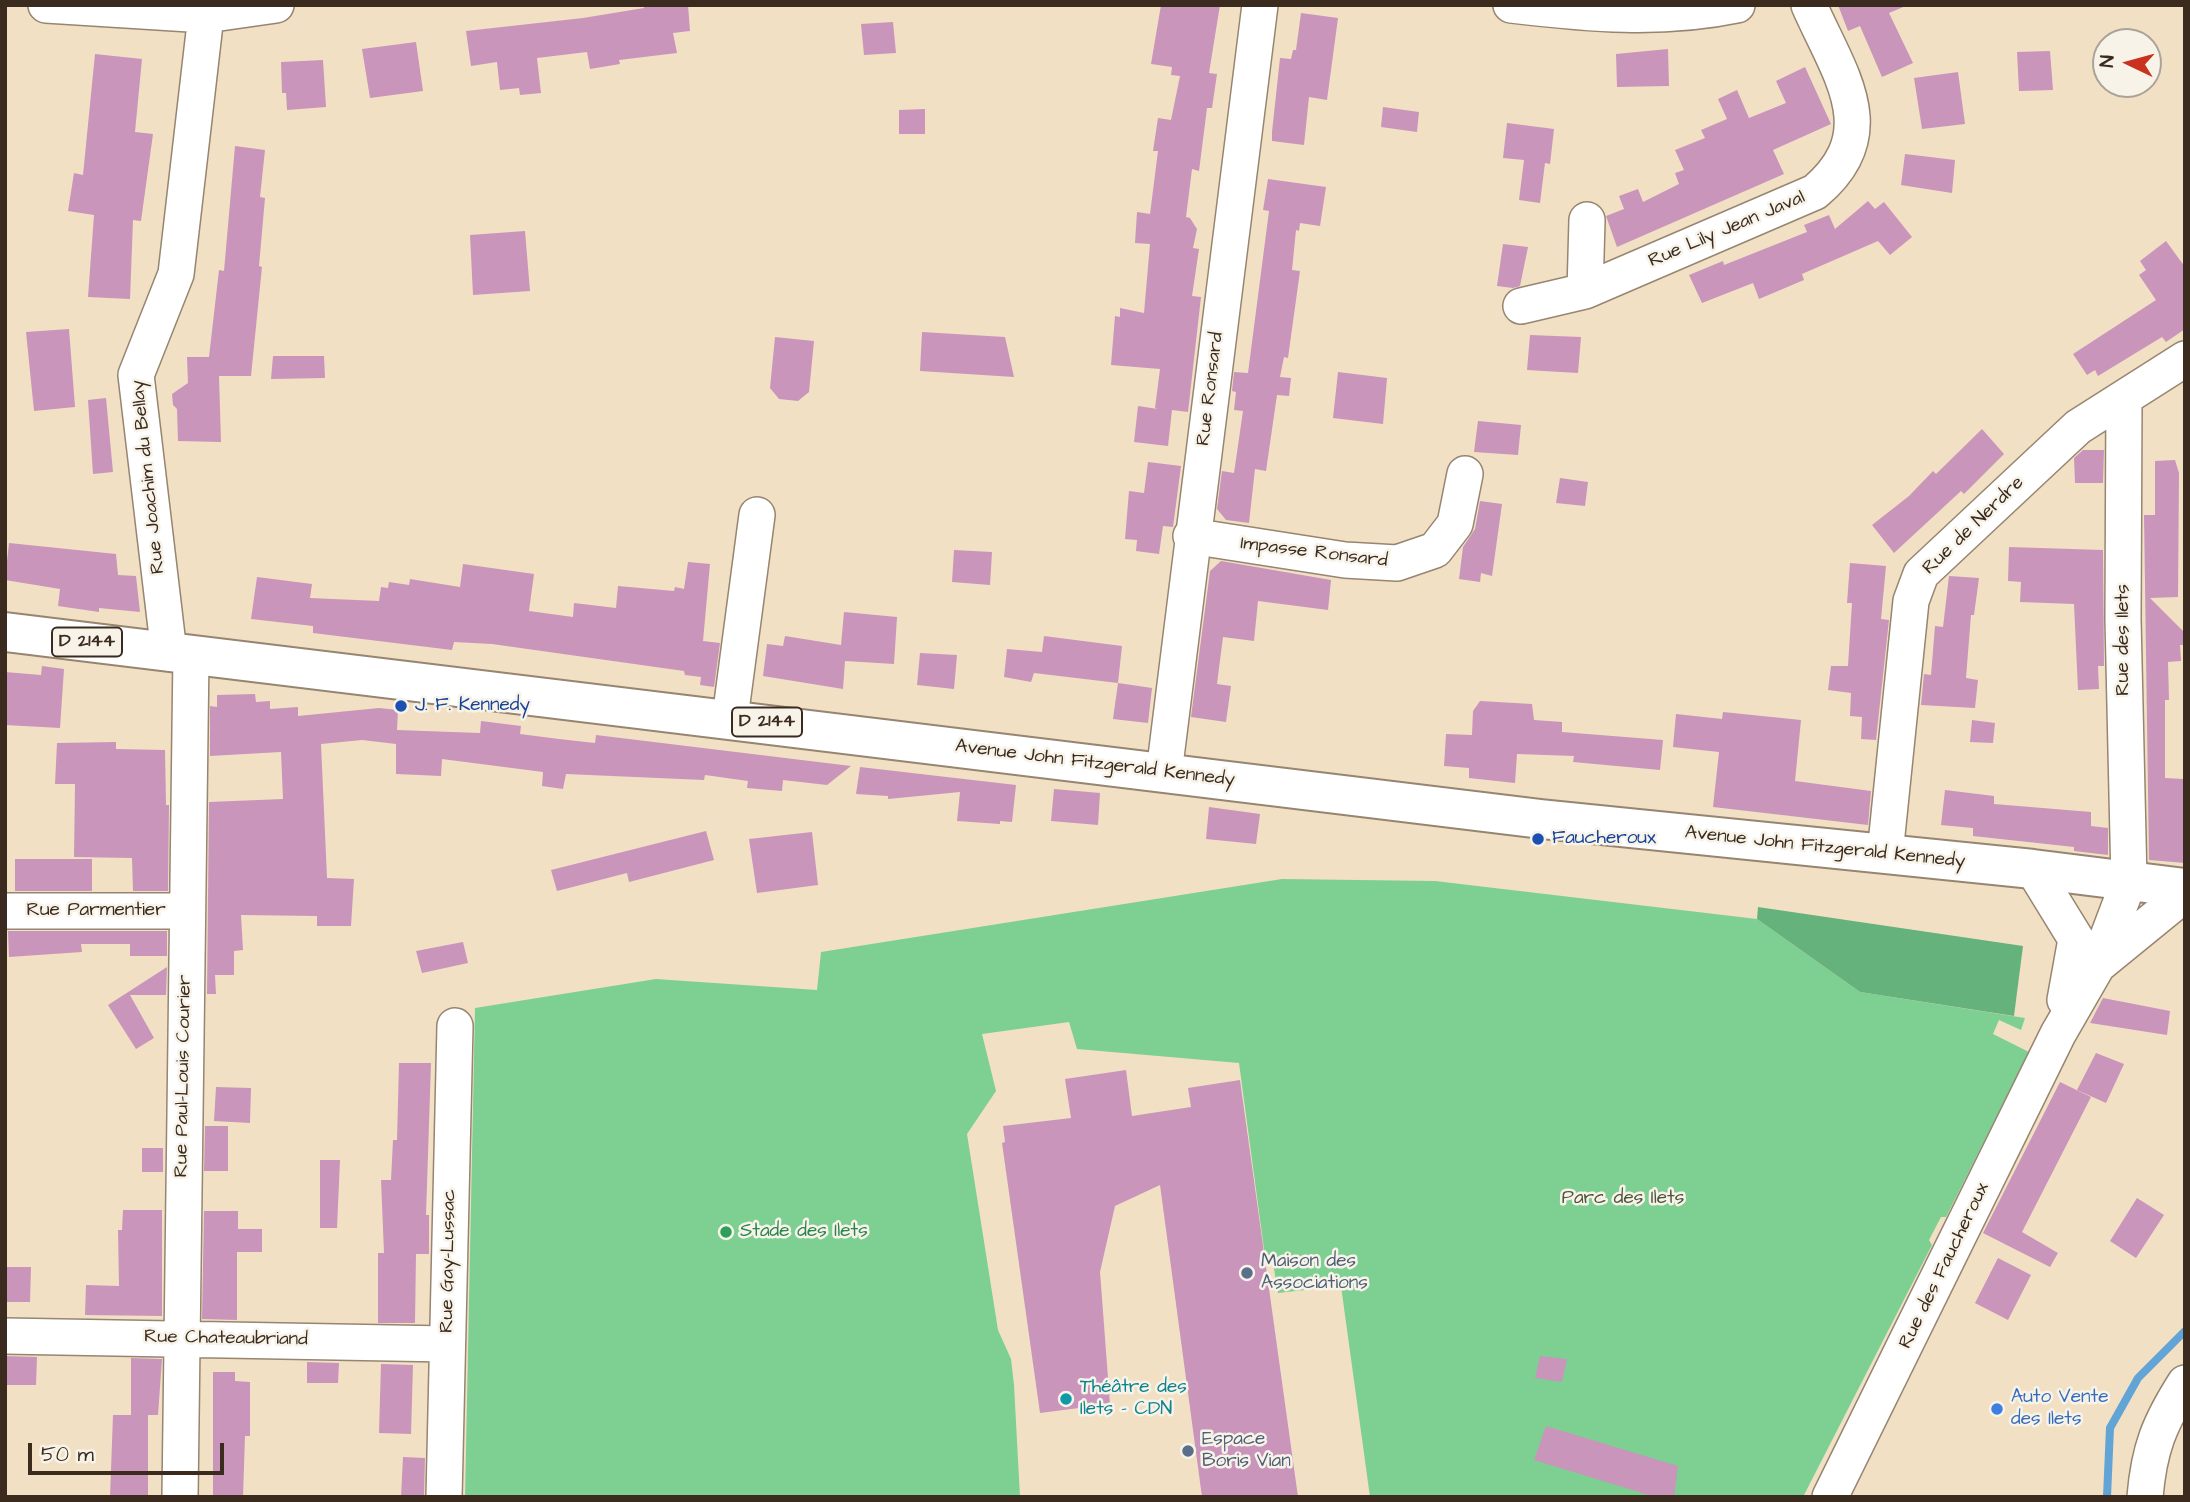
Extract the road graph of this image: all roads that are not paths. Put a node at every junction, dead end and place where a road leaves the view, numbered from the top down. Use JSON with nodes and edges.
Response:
{"nodes":[{"id":1,"x":46,"y":5,"type":"edge"},
{"id":2,"x":276,"y":5,"type":"edge"},
{"id":3,"x":1260,"y":5,"type":"edge"},
{"id":4,"x":1511,"y":5,"type":"edge"},
{"id":5,"x":1737,"y":5,"type":"edge"},
{"id":6,"x":1809,"y":5,"type":"edge"},
{"id":7,"x":206,"y":15,"type":"junction"},
{"id":8,"x":1587,"y":220,"type":"dead end"},
{"id":9,"x":1585,"y":291,"type":"junction"},
{"id":10,"x":1521,"y":306,"type":"dead end"},
{"id":11,"x":2185,"y":359,"type":"edge"},
{"id":12,"x":2124,"y":398,"type":"junction"},
{"id":13,"x":1465,"y":474,"type":"dead end"},
{"id":14,"x":757,"y":515,"type":"dead end"},
{"id":15,"x":1191,"y":536,"type":"junction"},
{"id":16,"x":5,"y":632,"type":"edge"},
{"id":17,"x":180,"y":654,"type":"junction"},
{"id":18,"x":730,"y":718,"type":"junction"},
{"id":19,"x":1164,"y":772,"type":"junction"},
{"id":20,"x":1885,"y":854,"type":"junction"},
{"id":21,"x":2033,"y":869,"type":"junction"},
{"id":22,"x":2129,"y":881,"type":"junction"},
{"id":23,"x":2185,"y":888,"type":"edge"},
{"id":24,"x":2185,"y":894,"type":"edge"},
{"id":25,"x":5,"y":911,"type":"edge"},
{"id":26,"x":187,"y":911,"type":"junction"},
{"id":27,"x":2076,"y":939,"type":"junction"},
{"id":28,"x":2096,"y":968,"type":"junction"},
{"id":29,"x":455,"y":1026,"type":"dead end"},
{"id":30,"x":2058,"y":1034,"type":"junction"},
{"id":31,"x":5,"y":1336,"type":"edge"},
{"id":32,"x":181,"y":1338,"type":"junction"},
{"id":33,"x":447,"y":1344,"type":"junction"},
{"id":34,"x":2185,"y":1383,"type":"edge"},
{"id":35,"x":180,"y":1497,"type":"edge"},
{"id":36,"x":444,"y":1497,"type":"edge"},
{"id":37,"x":1830,"y":1497,"type":"edge"},
{"id":38,"x":2145,"y":1497,"type":"edge"}],
"edges":[{"from":1,"to":7,"type":"street"},
{"from":2,"to":7,"type":"street"},
{"from":3,"to":15,"type":"street","name":"Rue Ronsard"},
{"from":4,"to":5,"type":"street"},
{"from":6,"to":9,"type":"street","name":"Rue Lily Jean Javal"},
{"from":7,"to":17,"type":"street","name":"Rue Joachim du Bellay"},
{"from":8,"to":9,"type":"street"},
{"from":9,"to":10,"type":"street","name":"Rue Lily Jean Javal"},
{"from":11,"to":12,"type":"street","name":"Rue de Nerdre"},
{"from":12,"to":20,"type":"street","name":"Rue de Nerdre"},
{"from":12,"to":22,"type":"street","name":"Rue des Ilets"},
{"from":13,"to":15,"type":"street","name":"Impasse Ronsard"},
{"from":14,"to":18,"type":"street"},
{"from":15,"to":19,"type":"street","name":"Rue Ronsard"},
{"from":16,"to":17,"type":"main road","name":"Avenue John Fitzgerald Kennedy","number":"D 2144"},
{"from":17,"to":18,"type":"main road","name":"Avenue John Fitzgerald Kennedy","number":"D 2144"},
{"from":17,"to":26,"type":"street","name":"Rue Paul-Louis Courier"},
{"from":18,"to":19,"type":"main road","name":"Avenue John Fitzgerald Kennedy","number":"D 2144"},
{"from":19,"to":20,"type":"main road","name":"Avenue John Fitzgerald Kennedy","number":"D 2144"},
{"from":20,"to":21,"type":"main road","name":"Avenue John Fitzgerald Kennedy","number":"D 2144"},
{"from":21,"to":22,"type":"main road","name":"Avenue John Fitzgerald Kennedy","number":"D 2144"},
{"from":21,"to":27,"type":"street"},
{"from":22,"to":23,"type":"main road","name":"Avenue John Fitzgerald Kennedy","number":"D 2144"},
{"from":22,"to":27,"type":"street","name":"Rue des Faucheroux"},
{"from":22,"to":28,"type":"street","name":"Rue des Faucheroux"},
{"from":24,"to":28,"type":"street","name":"Rue des Faucheroux"},
{"from":25,"to":26,"type":"street","name":"Rue Parmentier"},
{"from":26,"to":32,"type":"street","name":"Rue Paul-Louis Courier"},
{"from":27,"to":30,"type":"street","name":"Rue des Faucheroux"},
{"from":28,"to":30,"type":"street","name":"Rue des Faucheroux"},
{"from":29,"to":33,"type":"street","name":"Rue Gay-Lussac"},
{"from":30,"to":37,"type":"street","name":"Rue des Faucheroux"},
{"from":31,"to":32,"type":"street","name":"Rue Chateaubriand"},
{"from":32,"to":33,"type":"street","name":"Rue Chateaubriand"},
{"from":32,"to":35,"type":"street","name":"Rue Paul-Louis Courier"},
{"from":33,"to":36,"type":"street","name":"Rue Gay-Lussac"},
{"from":34,"to":38,"type":"street"}]}
